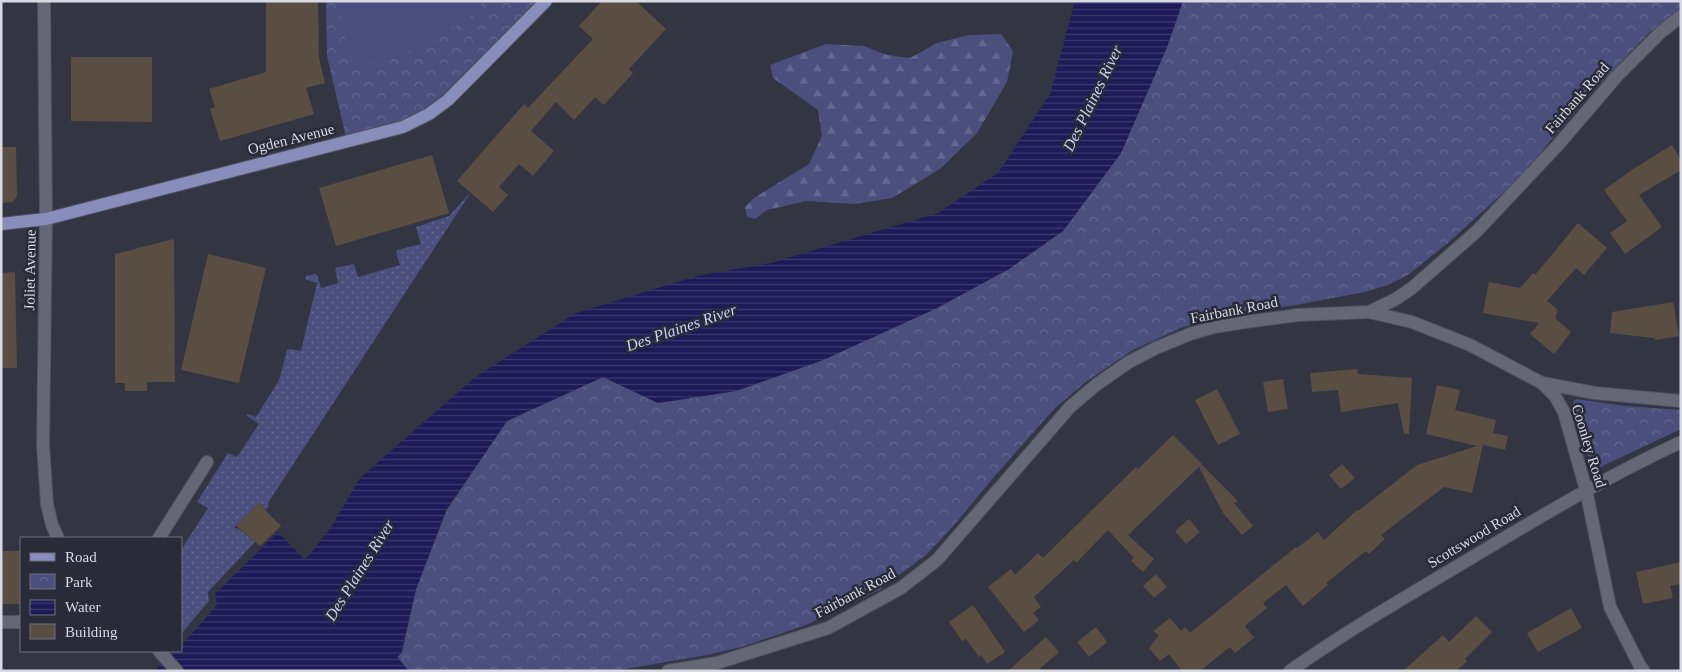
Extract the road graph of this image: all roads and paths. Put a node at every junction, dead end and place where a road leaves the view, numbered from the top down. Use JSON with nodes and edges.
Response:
{"nodes":[{"id":1,"x":44,"y":1,"type":"edge"},
{"id":2,"x":546,"y":1,"type":"edge"},
{"id":3,"x":1681,"y":16,"type":"edge"},
{"id":4,"x":46,"y":219,"type":"junction"},
{"id":5,"x":1,"y":224,"type":"edge"},
{"id":6,"x":1369,"y":312,"type":"junction"},
{"id":7,"x":1542,"y":383,"type":"junction"},
{"id":8,"x":1681,"y":401,"type":"edge"},
{"id":9,"x":1681,"y":442,"type":"edge"},
{"id":10,"x":207,"y":462,"type":"dead end"},
{"id":11,"x":1586,"y":490,"type":"junction"},
{"id":12,"x":58,"y":537,"type":"edge"},
{"id":13,"x":160,"y":537,"type":"edge"},
{"id":14,"x":1,"y":622,"type":"edge"},
{"id":15,"x":20,"y":622,"type":"edge"},
{"id":16,"x":160,"y":652,"type":"edge"},
{"id":17,"x":177,"y":671,"type":"edge"},
{"id":18,"x":668,"y":671,"type":"edge"},
{"id":19,"x":1290,"y":671,"type":"edge"},
{"id":20,"x":1644,"y":671,"type":"edge"}],
"edges":[{"from":1,"to":4,"type":"street","name":"Joliet Avenue"},
{"from":2,"to":4,"type":"main road","name":"Ogden Avenue"},
{"from":3,"to":6,"type":"street","name":"Fairbank Road"},
{"from":4,"to":5,"type":"main road","name":"Ogden Avenue"},
{"from":4,"to":12,"type":"street","name":"Joliet Avenue"},
{"from":6,"to":7,"type":"street","name":"Coonley Road"},
{"from":6,"to":18,"type":"street","name":"Fairbank Road"},
{"from":7,"to":8,"type":"street"},
{"from":7,"to":11,"type":"street","name":"Coonley Road"},
{"from":9,"to":11,"type":"street","name":"Scottswood Road"},
{"from":10,"to":13,"type":"street"},
{"from":11,"to":19,"type":"street","name":"Scottswood Road"},
{"from":11,"to":20,"type":"street","name":"Coonley Road"},
{"from":14,"to":15,"type":"street"},
{"from":16,"to":17,"type":"street"}]}
